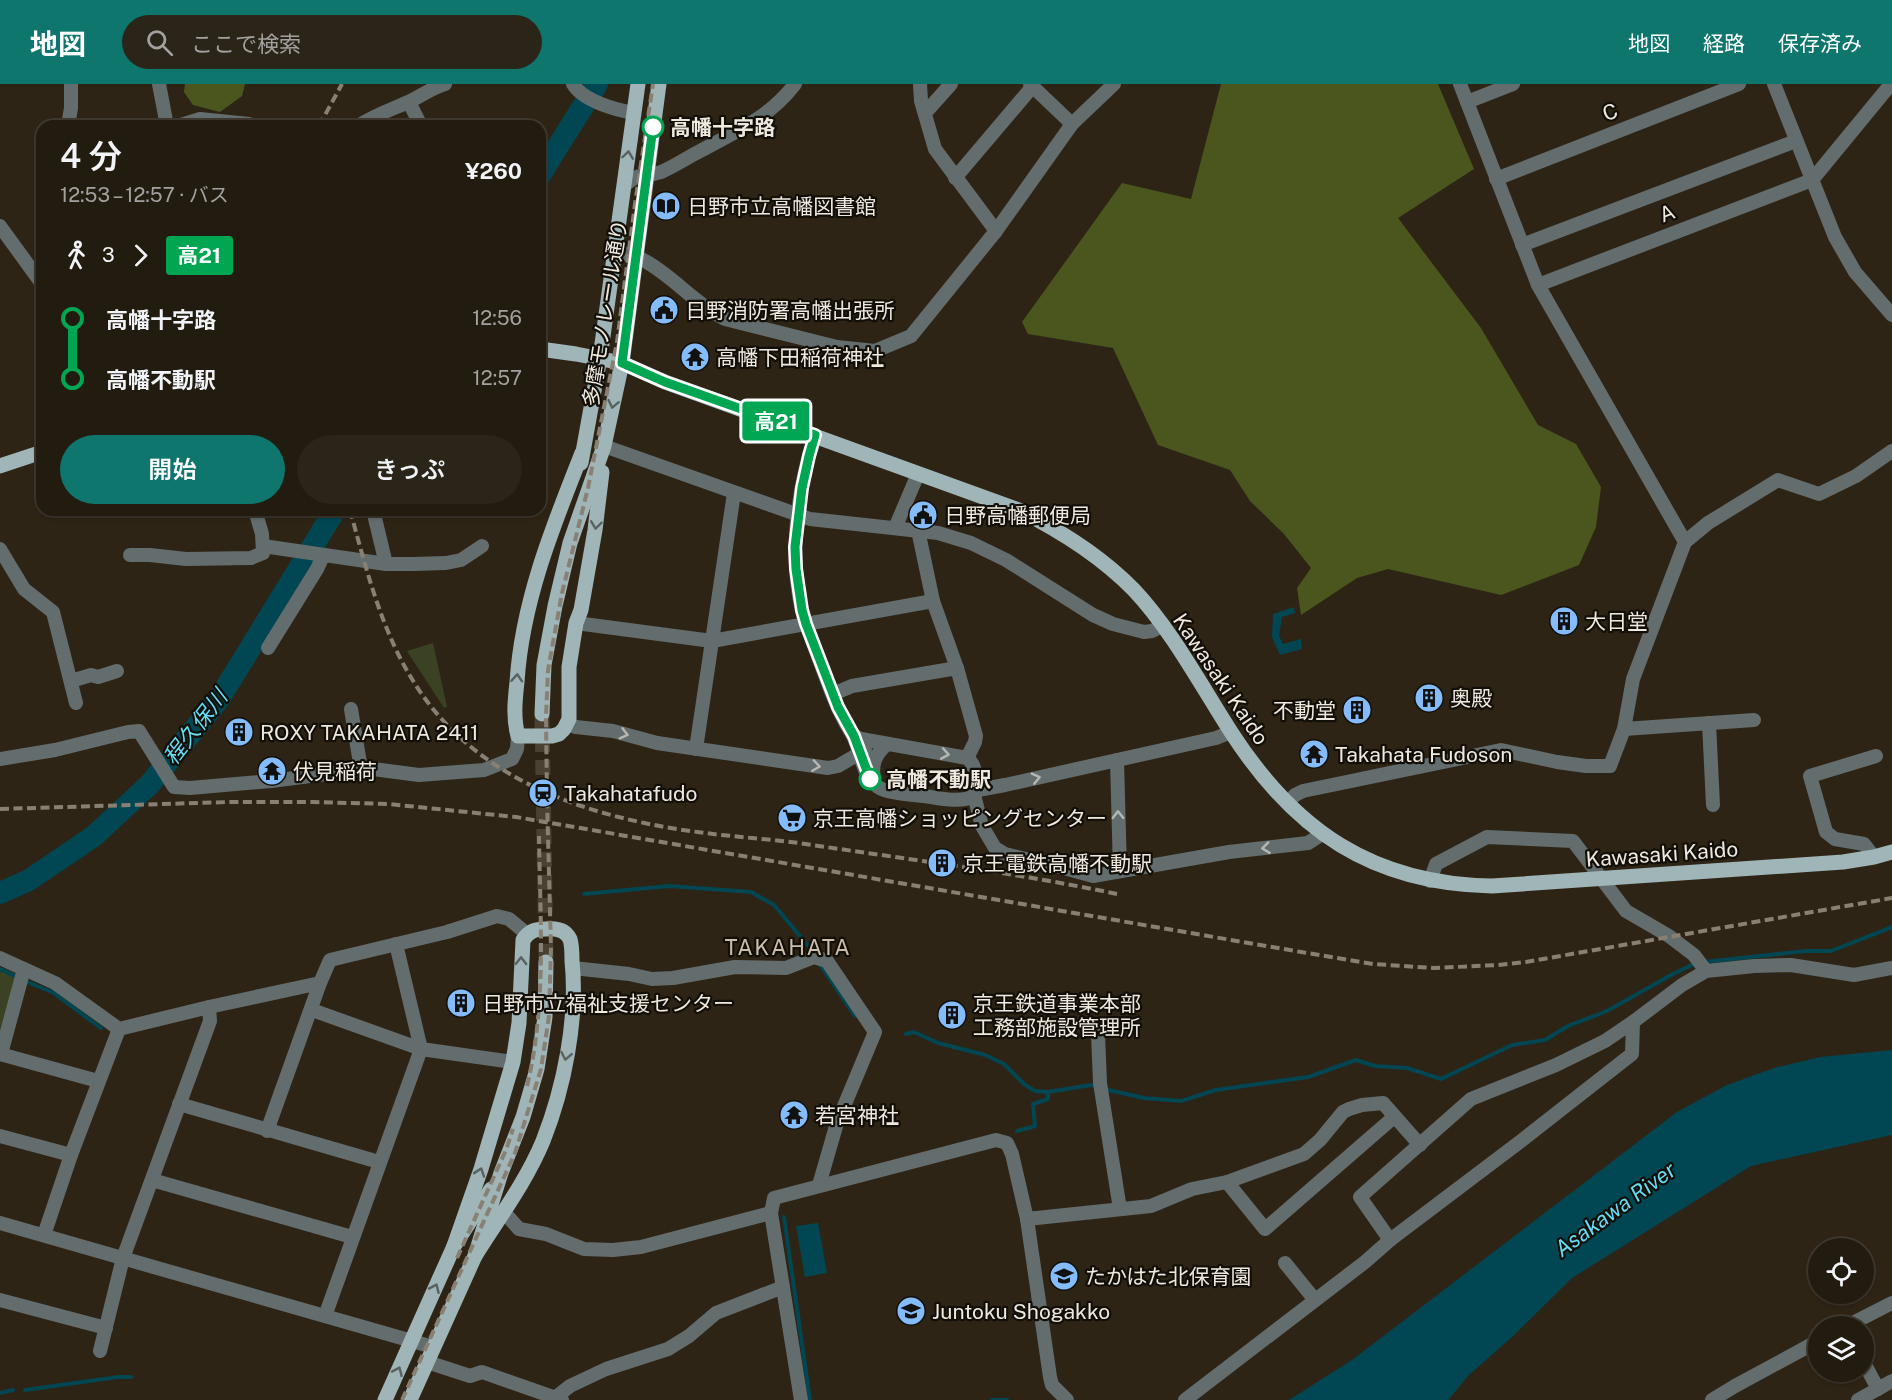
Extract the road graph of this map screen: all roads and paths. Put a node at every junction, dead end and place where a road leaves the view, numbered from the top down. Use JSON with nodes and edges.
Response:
{"nodes":[{"id":1,"x":71,"y":84,"type":"edge"},
{"id":2,"x":159,"y":84,"type":"edge"},
{"id":3,"x":445,"y":84,"type":"edge"},
{"id":4,"x":638,"y":84,"type":"edge"},
{"id":5,"x":659,"y":84,"type":"edge"},
{"id":6,"x":795,"y":84,"type":"edge"},
{"id":7,"x":920,"y":84,"type":"edge"},
{"id":8,"x":951,"y":84,"type":"edge"},
{"id":9,"x":1114,"y":84,"type":"edge"},
{"id":10,"x":1460,"y":84,"type":"edge"},
{"id":11,"x":1514,"y":84,"type":"edge"},
{"id":12,"x":1739,"y":84,"type":"edge"},
{"id":13,"x":1774,"y":84,"type":"edge"},
{"id":14,"x":1891,"y":84,"type":"edge"},
{"id":15,"x":1032,"y":85,"type":"edge"},
{"id":16,"x":576,"y":87,"type":"edge"},
{"id":17,"x":409,"y":102,"type":"junction"},
{"id":18,"x":1467,"y":102,"type":"junction"},
{"id":19,"x":634,"y":113,"type":"junction"},
{"id":20,"x":925,"y":113,"type":"junction"},
{"id":21,"x":69,"y":120,"type":"edge"},
{"id":22,"x":166,"y":120,"type":"edge"},
{"id":23,"x":367,"y":120,"type":"edge"},
{"id":24,"x":418,"y":120,"type":"edge"},
{"id":25,"x":1072,"y":124,"type":"junction"},
{"id":26,"x":1796,"y":141,"type":"junction"},
{"id":27,"x":646,"y":175,"type":"junction"},
{"id":28,"x":955,"y":178,"type":"junction"},
{"id":29,"x":1496,"y":179,"type":"junction"},
{"id":30,"x":1812,"y":180,"type":"junction"},
{"id":31,"x":624,"y":186,"type":"junction"},
{"id":32,"x":0,"y":226,"type":"edge"},
{"id":33,"x":996,"y":231,"type":"junction"},
{"id":34,"x":1522,"y":245,"type":"junction"},
{"id":35,"x":614,"y":251,"type":"junction"},
{"id":36,"x":637,"y":257,"type":"junction"},
{"id":37,"x":36,"y":276,"type":"edge"},
{"id":38,"x":1538,"y":285,"type":"junction"},
{"id":39,"x":1892,"y":315,"type":"edge"},
{"id":40,"x":546,"y":351,"type":"edge"},
{"id":41,"x":600,"y":358,"type":"junction"},
{"id":42,"x":622,"y":363,"type":"junction"},
{"id":43,"x":815,"y":435,"type":"junction"},
{"id":44,"x":604,"y":446,"type":"junction"},
{"id":45,"x":1892,"y":452,"type":"edge"},
{"id":46,"x":36,"y":453,"type":"edge"},
{"id":47,"x":582,"y":453,"type":"junction"},
{"id":48,"x":1,"y":461,"type":"edge"},
{"id":49,"x":918,"y":474,"type":"junction"},
{"id":50,"x":734,"y":493,"type":"junction"},
{"id":51,"x":256,"y":516,"type":"edge"},
{"id":52,"x":374,"y":516,"type":"edge"},
{"id":53,"x":798,"y":516,"type":"junction"},
{"id":54,"x":895,"y":528,"type":"junction"},
{"id":55,"x":918,"y":530,"type":"junction"},
{"id":56,"x":1685,"y":542,"type":"junction"},
{"id":57,"x":570,"y":543,"type":"junction"},
{"id":58,"x":263,"y":546,"type":"junction"},
{"id":59,"x":482,"y":546,"type":"dead end"},
{"id":60,"x":0,"y":549,"type":"edge"},
{"id":61,"x":130,"y":555,"type":"dead end"},
{"id":62,"x":322,"y":556,"type":"junction"},
{"id":63,"x":386,"y":564,"type":"junction"},
{"id":64,"x":933,"y":601,"type":"junction"},
{"id":65,"x":576,"y":623,"type":"junction"},
{"id":66,"x":806,"y":624,"type":"junction"},
{"id":67,"x":1162,"y":626,"type":"junction"},
{"id":68,"x":712,"y":641,"type":"junction"},
{"id":69,"x":268,"y":648,"type":"dead end"},
{"id":70,"x":957,"y":668,"type":"junction"},
{"id":71,"x":117,"y":671,"type":"dead end"},
{"id":72,"x":71,"y":681,"type":"junction"},
{"id":73,"x":832,"y":694,"type":"junction"},
{"id":74,"x":76,"y":703,"type":"dead end"},
{"id":75,"x":351,"y":709,"type":"dead end"},
{"id":76,"x":542,"y":714,"type":"tunnel mouth"},
{"id":77,"x":1754,"y":720,"type":"dead end"},
{"id":78,"x":1709,"y":723,"type":"junction"},
{"id":79,"x":567,"y":724,"type":"junction"},
{"id":80,"x":1624,"y":729,"type":"junction"},
{"id":81,"x":1230,"y":732,"type":"junction"},
{"id":82,"x":518,"y":736,"type":"junction"},
{"id":83,"x":854,"y":736,"type":"junction"},
{"id":84,"x":887,"y":744,"type":"junction"},
{"id":85,"x":696,"y":749,"type":"junction"},
{"id":86,"x":859,"y":752,"type":"junction"},
{"id":87,"x":1876,"y":756,"type":"dead end"},
{"id":88,"x":967,"y":758,"type":"junction"},
{"id":89,"x":0,"y":759,"type":"edge"},
{"id":90,"x":1117,"y":760,"type":"junction"},
{"id":91,"x":361,"y":770,"type":"junction"},
{"id":92,"x":877,"y":786,"type":"junction"},
{"id":93,"x":976,"y":793,"type":"junction"},
{"id":94,"x":1287,"y":802,"type":"junction"},
{"id":95,"x":1713,"y":805,"type":"dead end"},
{"id":96,"x":1322,"y":834,"type":"junction"},
{"id":97,"x":1892,"y":852,"type":"edge"},
{"id":98,"x":1874,"y":857,"type":"junction"},
{"id":99,"x":1120,"y":871,"type":"junction"},
{"id":100,"x":1602,"y":879,"type":"junction"},
{"id":101,"x":1430,"y":881,"type":"junction"},
{"id":102,"x":527,"y":934,"type":"junction"},
{"id":103,"x":396,"y":944,"type":"junction"},
{"id":104,"x":0,"y":958,"type":"edge"},
{"id":105,"x":546,"y":962,"type":"tunnel mouth"},
{"id":106,"x":1702,"y":965,"type":"junction"},
{"id":107,"x":573,"y":968,"type":"junction"},
{"id":108,"x":24,"y":969,"type":"junction"},
{"id":109,"x":1892,"y":969,"type":"edge"},
{"id":110,"x":320,"y":983,"type":"junction"},
{"id":111,"x":208,"y":1007,"type":"junction"},
{"id":112,"x":312,"y":1010,"type":"junction"},
{"id":113,"x":1633,"y":1022,"type":"junction"},
{"id":114,"x":119,"y":1029,"type":"junction"},
{"id":115,"x":1098,"y":1034,"type":"dead end"},
{"id":116,"x":421,"y":1049,"type":"junction"},
{"id":117,"x":0,"y":1054,"type":"edge"},
{"id":118,"x":513,"y":1062,"type":"junction"},
{"id":119,"x":98,"y":1081,"type":"junction"},
{"id":120,"x":179,"y":1104,"type":"junction"},
{"id":121,"x":1394,"y":1117,"type":"junction"},
{"id":122,"x":267,"y":1131,"type":"junction"},
{"id":123,"x":0,"y":1136,"type":"edge"},
{"id":124,"x":1420,"y":1145,"type":"junction"},
{"id":125,"x":71,"y":1155,"type":"junction"},
{"id":126,"x":379,"y":1162,"type":"junction"},
{"id":127,"x":501,"y":1173,"type":"junction"},
{"id":128,"x":152,"y":1180,"type":"junction"},
{"id":129,"x":1227,"y":1182,"type":"junction"},
{"id":130,"x":819,"y":1185,"type":"junction"},
{"id":131,"x":1120,"y":1209,"type":"junction"},
{"id":132,"x":503,"y":1211,"type":"junction"},
{"id":133,"x":771,"y":1213,"type":"junction"},
{"id":134,"x":1027,"y":1219,"type":"junction"},
{"id":135,"x":0,"y":1223,"type":"edge"},
{"id":136,"x":44,"y":1235,"type":"junction"},
{"id":137,"x":352,"y":1237,"type":"junction"},
{"id":138,"x":1390,"y":1239,"type":"junction"},
{"id":139,"x":454,"y":1246,"type":"junction"},
{"id":140,"x":475,"y":1256,"type":"junction"},
{"id":141,"x":123,"y":1258,"type":"junction"},
{"id":142,"x":1285,"y":1263,"type":"dead end"},
{"id":143,"x":783,"y":1287,"type":"junction"},
{"id":144,"x":0,"y":1300,"type":"edge"},
{"id":145,"x":1315,"y":1300,"type":"junction"},
{"id":146,"x":1892,"y":1303,"type":"edge"},
{"id":147,"x":325,"y":1316,"type":"junction"},
{"id":148,"x":1867,"y":1316,"type":"edge"},
{"id":149,"x":106,"y":1328,"type":"junction"},
{"id":150,"x":411,"y":1341,"type":"junction"},
{"id":151,"x":1808,"y":1346,"type":"edge"},
{"id":152,"x":100,"y":1351,"type":"dead end"},
{"id":153,"x":430,"y":1355,"type":"junction"},
{"id":154,"x":1892,"y":1381,"type":"edge"},
{"id":155,"x":1874,"y":1382,"type":"edge"},
{"id":156,"x":1878,"y":1389,"type":"junction"},
{"id":157,"x":559,"y":1398,"type":"edge"},
{"id":158,"x":385,"y":1400,"type":"edge"},
{"id":159,"x":410,"y":1400,"type":"edge"},
{"id":160,"x":801,"y":1400,"type":"edge"},
{"id":161,"x":1067,"y":1400,"type":"edge"},
{"id":162,"x":1185,"y":1400,"type":"edge"},
{"id":163,"x":1712,"y":1400,"type":"edge"},
{"id":164,"x":1858,"y":1400,"type":"edge"}],
"edges":[{"from":1,"to":21,"type":"street"},
{"from":2,"to":22,"type":"street"},
{"from":3,"to":17,"type":"street"},
{"from":4,"to":19,"type":"main road","name":"多摩モノレール通り"},
{"from":5,"to":27,"type":"main road","name":"多摩モノレール通り"},
{"from":6,"to":27,"type":"street"},
{"from":7,"to":20,"type":"street"},
{"from":8,"to":20,"type":"street"},
{"from":9,"to":25,"type":"street"},
{"from":10,"to":18,"type":"street"},
{"from":11,"to":18,"type":"street"},
{"from":12,"to":29,"type":"street","name":"C"},
{"from":13,"to":26,"type":"street"},
{"from":14,"to":30,"type":"street"},
{"from":15,"to":25,"type":"street"},
{"from":15,"to":28,"type":"street"},
{"from":16,"to":19,"type":"street"},
{"from":17,"to":23,"type":"street"},
{"from":17,"to":24,"type":"street"},
{"from":18,"to":29,"type":"street"},
{"from":31,"to":19,"type":"main road","name":"多摩モノレール通り","one_way":true},
{"from":20,"to":28,"type":"street"},
{"from":25,"to":33,"type":"street"},
{"from":26,"to":30,"type":"street"},
{"from":26,"to":34,"type":"street"},
{"from":27,"to":31,"type":"street"},
{"from":27,"to":36,"type":"main road","name":"多摩モノレール通り"},
{"from":28,"to":33,"type":"street"},
{"from":29,"to":34,"type":"street"},
{"from":30,"to":38,"type":"street","name":"A"},
{"from":30,"to":39,"type":"street"},
{"from":31,"to":35,"type":"main road","name":"多摩モノレール通り"},
{"from":32,"to":37,"type":"street"},
{"from":33,"to":36,"type":"street"},
{"from":34,"to":38,"type":"street"},
{"from":35,"to":36,"type":"street"},
{"from":35,"to":41,"type":"main road","name":"多摩モノレール通り"},
{"from":36,"to":42,"type":"main road","name":"多摩モノレール通り"},
{"from":38,"to":56,"type":"street"},
{"from":40,"to":41,"type":"main road","name":"Kawasaki Kaido"},
{"from":41,"to":42,"type":"main road","name":"Kawasaki Kaido"},
{"from":41,"to":47,"type":"main road","name":"多摩モノレール通り"},
{"from":42,"to":43,"type":"main road","name":"Kawasaki Kaido"},
{"from":42,"to":44,"type":"main road","name":"多摩モノレール通り","one_way":true},
{"from":43,"to":49,"type":"main road","name":"Kawasaki Kaido"},
{"from":43,"to":53,"type":"street"},
{"from":44,"to":50,"type":"street"},
{"from":44,"to":57,"type":"main road","name":"多摩モノレール通り"},
{"from":44,"to":65,"type":"main road","one_way":true},
{"from":45,"to":56,"type":"street"},
{"from":46,"to":48,"type":"main road"},
{"from":47,"to":57,"type":"main road","name":"多摩モノレール通り"},
{"from":82,"to":47,"type":"main road","one_way":true},
{"from":49,"to":54,"type":"street"},
{"from":49,"to":67,"type":"main road","name":"Kawasaki Kaido"},
{"from":50,"to":53,"type":"street"},
{"from":50,"to":68,"type":"street"},
{"from":51,"to":58,"type":"street"},
{"from":52,"to":63,"type":"street"},
{"from":53,"to":54,"type":"street"},
{"from":53,"to":66,"type":"street"},
{"from":54,"to":55,"type":"street"},
{"from":55,"to":64,"type":"street"},
{"from":55,"to":67,"type":"street"},
{"from":56,"to":80,"type":"street"},
{"from":57,"to":76,"type":"main road","name":"多摩モノレール通り"},
{"from":58,"to":61,"type":"street"},
{"from":58,"to":62,"type":"street"},
{"from":59,"to":63,"type":"street"},
{"from":60,"to":72,"type":"street"},
{"from":62,"to":63,"type":"street"},
{"from":62,"to":69,"type":"street"},
{"from":64,"to":66,"type":"street"},
{"from":64,"to":70,"type":"street"},
{"from":65,"to":68,"type":"street"},
{"from":65,"to":79,"type":"main road"},
{"from":66,"to":68,"type":"street"},
{"from":66,"to":73,"type":"street"},
{"from":67,"to":81,"type":"main road","name":"Kawasaki Kaido"},
{"from":68,"to":85,"type":"street"},
{"from":70,"to":73,"type":"street"},
{"from":70,"to":88,"type":"street"},
{"from":71,"to":72,"type":"street"},
{"from":72,"to":74,"type":"street"},
{"from":73,"to":83,"type":"street"},
{"from":75,"to":91,"type":"street"},
{"from":77,"to":78,"type":"street"},
{"from":78,"to":80,"type":"street"},
{"from":78,"to":95,"type":"street"},
{"from":79,"to":82,"type":"main road"},
{"from":79,"to":85,"type":"street","one_way":true},
{"from":80,"to":94,"type":"street"},
{"from":81,"to":90,"type":"street"},
{"from":81,"to":94,"type":"main road","name":"Kawasaki Kaido"},
{"from":82,"to":91,"type":"street"},
{"from":83,"to":84,"type":"street"},
{"from":83,"to":86,"type":"street"},
{"from":84,"to":86,"type":"street"},
{"from":84,"to":88,"type":"street","one_way":true},
{"from":84,"to":92,"type":"street"},
{"from":85,"to":86,"type":"street","one_way":true},
{"from":86,"to":92,"type":"street"},
{"from":87,"to":98,"type":"street"},
{"from":88,"to":93,"type":"street"},
{"from":89,"to":91,"type":"street"},
{"from":93,"to":90,"type":"street","one_way":true},
{"from":99,"to":90,"type":"street","one_way":true},
{"from":92,"to":93,"type":"street"},
{"from":93,"to":99,"type":"street"},
{"from":94,"to":96,"type":"main road","name":"Kawasaki Kaido"},
{"from":96,"to":99,"type":"street","one_way":true},
{"from":96,"to":101,"type":"main road","name":"Kawasaki Kaido"},
{"from":97,"to":98,"type":"main road","name":"Kawasaki Kaido"},
{"from":98,"to":100,"type":"main road","name":"Kawasaki Kaido"},
{"from":100,"to":101,"type":"main road","name":"Kawasaki Kaido"},
{"from":100,"to":101,"type":"street"},
{"from":100,"to":106,"type":"street"},
{"from":102,"to":103,"type":"street"},
{"from":102,"to":107,"type":"main road"},
{"from":118,"to":102,"type":"main road","one_way":true},
{"from":103,"to":110,"type":"street"},
{"from":103,"to":116,"type":"street"},
{"from":104,"to":108,"type":"street"},
{"from":105,"to":127,"type":"main road"},
{"from":106,"to":109,"type":"street"},
{"from":106,"to":113,"type":"street"},
{"from":107,"to":130,"type":"street"},
{"from":107,"to":132,"type":"main road","one_way":true},
{"from":108,"to":114,"type":"street"},
{"from":108,"to":117,"type":"street"},
{"from":110,"to":111,"type":"street"},
{"from":110,"to":112,"type":"street"},
{"from":111,"to":114,"type":"street"},
{"from":111,"to":120,"type":"street"},
{"from":112,"to":116,"type":"street"},
{"from":112,"to":122,"type":"street"},
{"from":113,"to":124,"type":"street"},
{"from":113,"to":138,"type":"street"},
{"from":114,"to":119,"type":"street"},
{"from":115,"to":131,"type":"street"},
{"from":116,"to":118,"type":"street"},
{"from":116,"to":126,"type":"street"},
{"from":117,"to":119,"type":"street"},
{"from":139,"to":118,"type":"main road","one_way":true},
{"from":119,"to":125,"type":"street"},
{"from":120,"to":122,"type":"street"},
{"from":120,"to":128,"type":"street"},
{"from":121,"to":124,"type":"street"},
{"from":121,"to":129,"type":"street"},
{"from":121,"to":129,"type":"street"},
{"from":122,"to":126,"type":"street"},
{"from":123,"to":125,"type":"street"},
{"from":124,"to":138,"type":"street"},
{"from":125,"to":136,"type":"street"},
{"from":126,"to":137,"type":"street"},
{"from":127,"to":139,"type":"main road"},
{"from":127,"to":140,"type":"main road"},
{"from":128,"to":137,"type":"street"},
{"from":128,"to":141,"type":"street"},
{"from":129,"to":131,"type":"street"},
{"from":130,"to":133,"type":"street"},
{"from":130,"to":134,"type":"street"},
{"from":131,"to":134,"type":"street"},
{"from":132,"to":133,"type":"street"},
{"from":132,"to":140,"type":"main road"},
{"from":133,"to":143,"type":"street"},
{"from":134,"to":161,"type":"street"},
{"from":135,"to":136,"type":"street"},
{"from":136,"to":141,"type":"street"},
{"from":137,"to":147,"type":"street"},
{"from":138,"to":145,"type":"street"},
{"from":150,"to":139,"type":"main road","one_way":true},
{"from":140,"to":153,"type":"main road"},
{"from":141,"to":147,"type":"street"},
{"from":141,"to":149,"type":"street"},
{"from":142,"to":145,"type":"street"},
{"from":143,"to":157,"type":"street"},
{"from":143,"to":160,"type":"street"},
{"from":144,"to":149,"type":"street"},
{"from":145,"to":162,"type":"street"},
{"from":146,"to":148,"type":"street"},
{"from":147,"to":150,"type":"street"},
{"from":149,"to":152,"type":"street"},
{"from":150,"to":153,"type":"street"},
{"from":158,"to":150,"type":"main road","one_way":true},
{"from":151,"to":163,"type":"street"},
{"from":153,"to":157,"type":"street"},
{"from":153,"to":159,"type":"main road"},
{"from":154,"to":156,"type":"street"},
{"from":155,"to":156,"type":"street"},
{"from":156,"to":164,"type":"street"}]}
